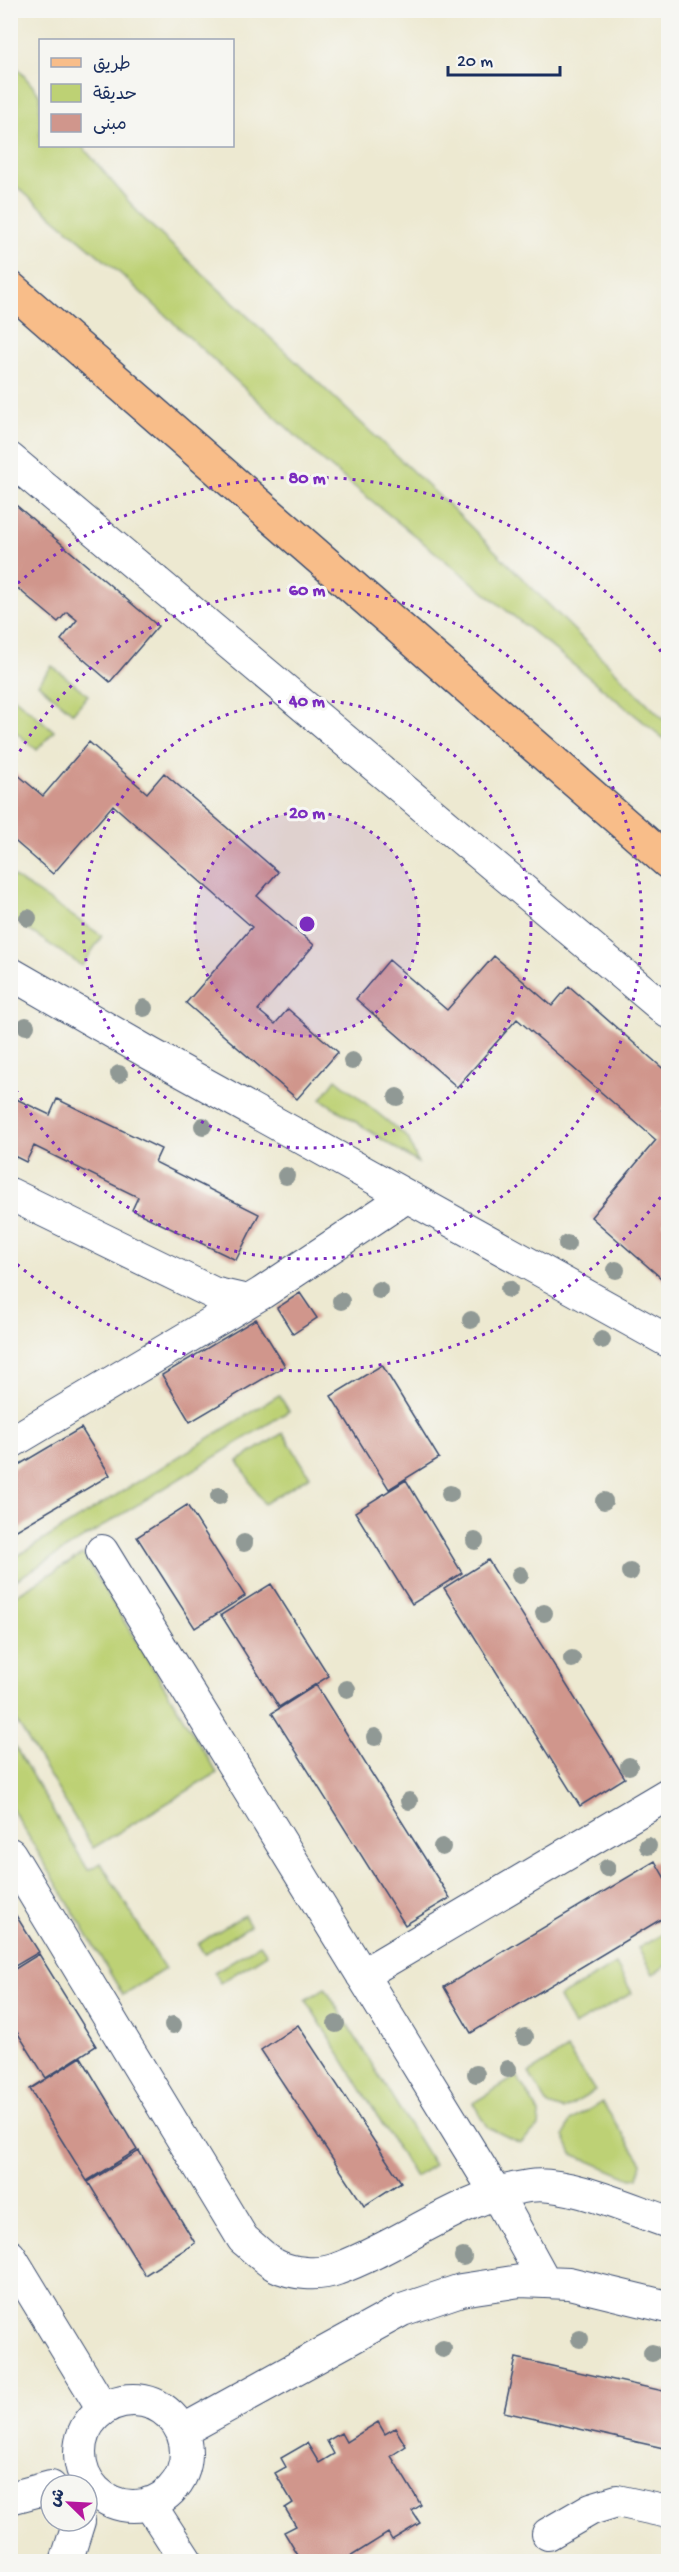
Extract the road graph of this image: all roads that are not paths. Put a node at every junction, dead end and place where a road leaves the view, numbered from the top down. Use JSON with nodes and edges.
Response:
{"nodes":[{"id":1,"x":10,"y":288,"type":"edge"},
{"id":2,"x":10,"y":459,"type":"edge"},
{"id":3,"x":669,"y":862,"type":"edge"},
{"id":4,"x":10,"y":973,"type":"edge"},
{"id":5,"x":669,"y":1012,"type":"edge"},
{"id":6,"x":10,"y":1194,"type":"edge"},
{"id":7,"x":406,"y":1197,"type":"junction"},
{"id":8,"x":248,"y":1301,"type":"junction"},
{"id":9,"x":669,"y":1341,"type":"edge"},
{"id":10,"x":10,"y":1443,"type":"edge"},
{"id":11,"x":102,"y":1551,"type":"dead end"},
{"id":12,"x":669,"y":1794,"type":"edge"},
{"id":13,"x":10,"y":1854,"type":"edge"},
{"id":14,"x":362,"y":1975,"type":"junction"},
{"id":15,"x":496,"y":2193,"type":"junction"},
{"id":16,"x":669,"y":2222,"type":"edge"},
{"id":17,"x":10,"y":2256,"type":"edge"},
{"id":18,"x":545,"y":2282,"type":"junction"},
{"id":19,"x":669,"y":2307,"type":"edge"},
{"id":20,"x":103,"y":2409,"type":"junction"},
{"id":21,"x":182,"y":2431,"type":"junction"},
{"id":22,"x":81,"y":2473,"type":"edge"},
{"id":23,"x":39,"y":2490,"type":"edge"},
{"id":24,"x":99,"y":2495,"type":"edge"},
{"id":25,"x":10,"y":2498,"type":"edge"},
{"id":26,"x":149,"y":2504,"type":"junction"},
{"id":27,"x":669,"y":2512,"type":"edge"},
{"id":28,"x":75,"y":2533,"type":"edge"},
{"id":29,"x":548,"y":2534,"type":"dead end"},
{"id":30,"x":66,"y":2562,"type":"edge"},
{"id":31,"x":187,"y":2562,"type":"edge"}],
"edges":[{"from":1,"to":3,"type":"main road"},
{"from":2,"to":5,"type":"street"},
{"from":4,"to":7,"type":"street"},
{"from":6,"to":8,"type":"street"},
{"from":7,"to":8,"type":"street"},
{"from":7,"to":9,"type":"street"},
{"from":8,"to":10,"type":"street"},
{"from":11,"to":14,"type":"street"},
{"from":12,"to":14,"type":"street"},
{"from":13,"to":15,"type":"street"},
{"from":14,"to":15,"type":"street"},
{"from":15,"to":16,"type":"street"},
{"from":15,"to":18,"type":"street"},
{"from":17,"to":20,"type":"street"},
{"from":18,"to":19,"type":"street"},
{"from":18,"to":21,"type":"street"},
{"from":20,"to":21,"type":"street"},
{"from":20,"to":22,"type":"street"},
{"from":21,"to":26,"type":"street"},
{"from":23,"to":25,"type":"street"},
{"from":24,"to":26,"type":"street"},
{"from":26,"to":31,"type":"street"},
{"from":27,"to":29,"type":"street"},
{"from":28,"to":30,"type":"street"}]}
